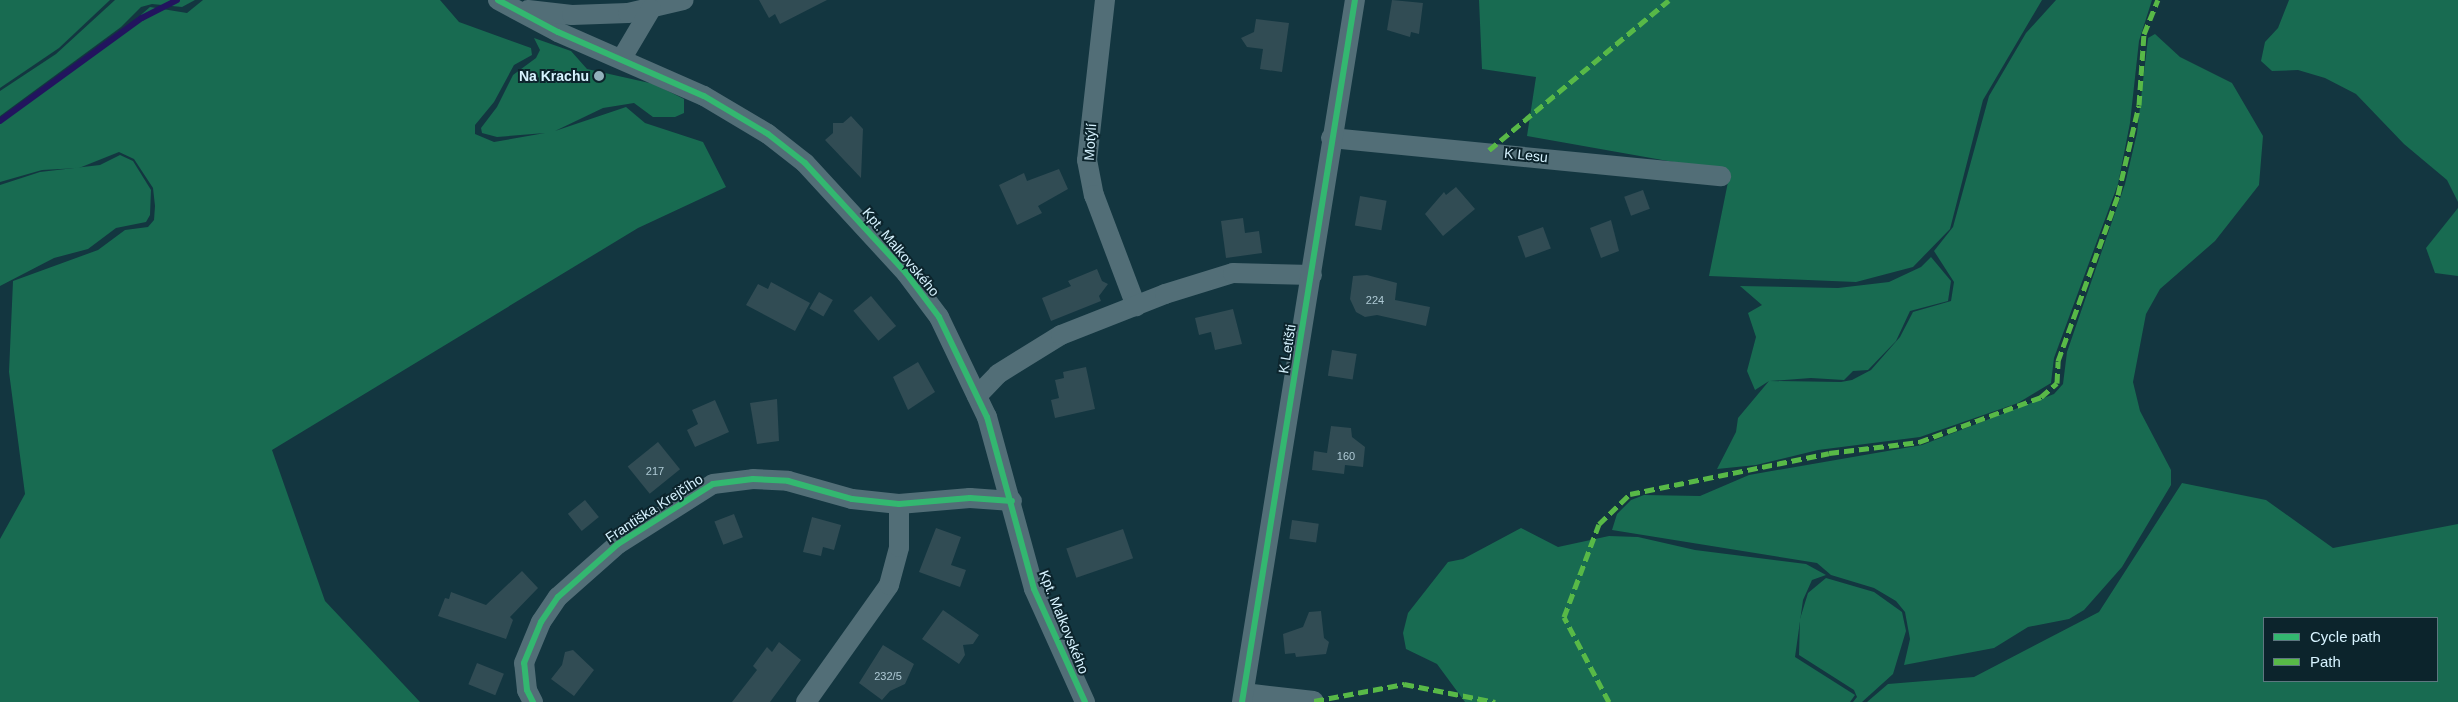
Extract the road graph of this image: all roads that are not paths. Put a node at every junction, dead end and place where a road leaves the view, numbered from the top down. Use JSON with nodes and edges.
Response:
{"nodes":[{"id":1,"x":498,"y":0,"type":"edge"},
{"id":2,"x":684,"y":0,"type":"edge"},
{"id":3,"x":1106,"y":0,"type":"edge"},
{"id":4,"x":1355,"y":0,"type":"edge"},
{"id":5,"x":518,"y":8,"type":"junction"},
{"id":6,"x":651,"y":9,"type":"junction"},
{"id":7,"x":622,"y":58,"type":"junction"},
{"id":8,"x":1331,"y":138,"type":"junction"},
{"id":9,"x":1721,"y":176,"type":"dead end"},
{"id":10,"x":1312,"y":275,"type":"junction"},
{"id":11,"x":1136,"y":306,"type":"junction"},
{"id":12,"x":977,"y":396,"type":"junction"},
{"id":13,"x":1012,"y":501,"type":"junction"},
{"id":14,"x":899,"y":504,"type":"junction"},
{"id":15,"x":1243,"y":698,"type":"edge"},
{"id":16,"x":1314,"y":701,"type":"edge"},
{"id":17,"x":533,"y":702,"type":"edge"},
{"id":18,"x":806,"y":702,"type":"edge"},
{"id":19,"x":1085,"y":702,"type":"edge"}],
"edges":[{"from":1,"to":5,"type":"street"},
{"from":2,"to":6,"type":"street"},
{"from":3,"to":11,"type":"street","name":"Motýlí"},
{"from":4,"to":8,"type":"street","name":"K Letišti"},
{"from":5,"to":6,"type":"street"},
{"from":5,"to":7,"type":"street","name":"Kpt. Malkovského"},
{"from":6,"to":7,"type":"street"},
{"from":7,"to":12,"type":"street","name":"Kpt. Malkovského"},
{"from":8,"to":9,"type":"street","name":"K Lesu"},
{"from":8,"to":10,"type":"street","name":"K Letišti"},
{"from":10,"to":11,"type":"street"},
{"from":10,"to":15,"type":"street","name":"K Letišti"},
{"from":11,"to":12,"type":"street"},
{"from":12,"to":13,"type":"street","name":"Kpt. Malkovského"},
{"from":13,"to":14,"type":"street","name":"Františka Krejčího"},
{"from":13,"to":19,"type":"street","name":"Kpt. Malkovského"},
{"from":14,"to":17,"type":"street","name":"Františka Krejčího"},
{"from":14,"to":18,"type":"street"},
{"from":15,"to":16,"type":"street"}]}
